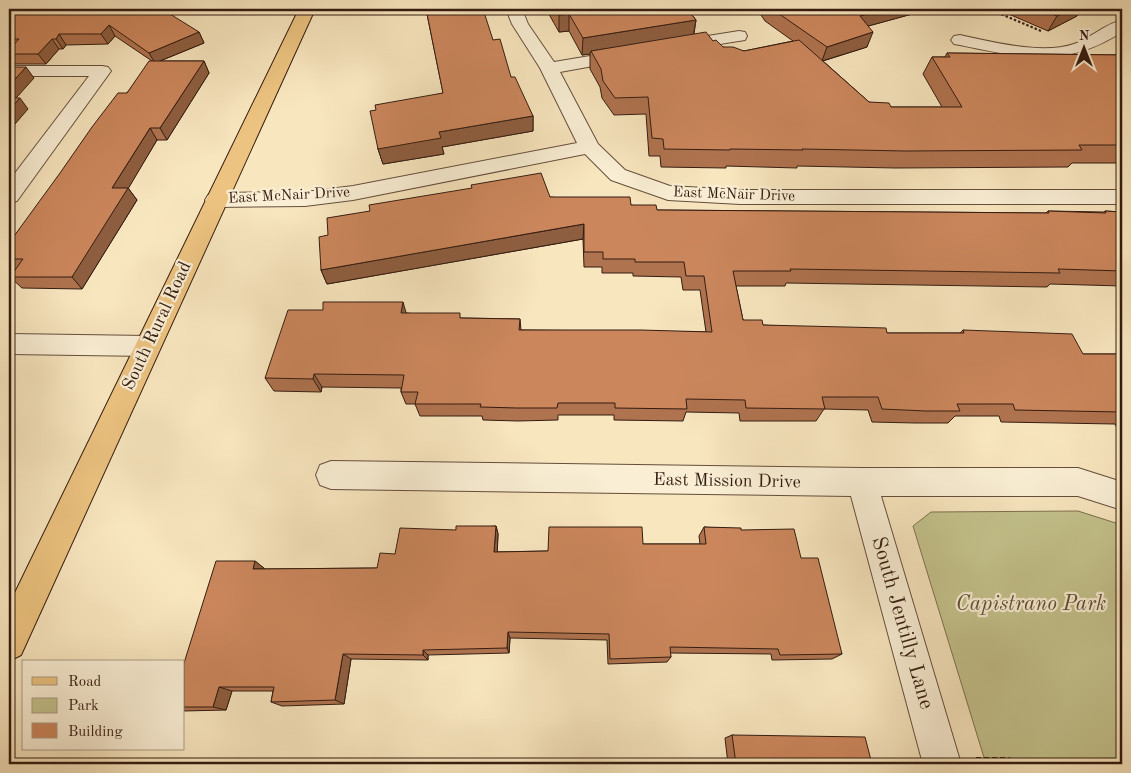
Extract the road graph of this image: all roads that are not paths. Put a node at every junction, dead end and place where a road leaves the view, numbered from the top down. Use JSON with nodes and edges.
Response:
{"nodes":[{"id":1,"x":307,"y":9,"type":"edge"},
{"id":2,"x":514,"y":9,"type":"edge"},
{"id":3,"x":1122,"y":25,"type":"edge"},
{"id":4,"x":739,"y":36,"type":"dead end"},
{"id":5,"x":960,"y":40,"type":"dead end"},
{"id":6,"x":663,"y":49,"type":"edge"},
{"id":7,"x":644,"y":52,"type":"edge"},
{"id":8,"x":549,"y":68,"type":"junction"},
{"id":9,"x":9,"y":71,"type":"edge"},
{"id":10,"x":589,"y":147,"type":"junction"},
{"id":11,"x":9,"y":196,"type":"edge"},
{"id":12,"x":1122,"y":197,"type":"edge"},
{"id":13,"x":216,"y":200,"type":"junction"},
{"id":14,"x":9,"y":344,"type":"edge"},
{"id":15,"x":148,"y":346,"type":"junction"},
{"id":16,"x":330,"y":475,"type":"dead end"},
{"id":17,"x":862,"y":482,"type":"junction"},
{"id":18,"x":1122,"y":496,"type":"edge"},
{"id":19,"x":9,"y":643,"type":"edge"},
{"id":20,"x":942,"y":762,"type":"edge"}],
"edges":[{"from":1,"to":13,"type":"main road","name":"South Rural Road"},
{"from":2,"to":8,"type":"street"},
{"from":3,"to":5,"type":"street"},
{"from":4,"to":6,"type":"street"},
{"from":7,"to":8,"type":"street"},
{"from":8,"to":10,"type":"street"},
{"from":9,"to":11,"type":"street"},
{"from":10,"to":12,"type":"street","name":"East McNair Drive"},
{"from":10,"to":13,"type":"street","name":"East McNair Drive"},
{"from":13,"to":15,"type":"main road","name":"South Rural Road"},
{"from":14,"to":15,"type":"street"},
{"from":15,"to":19,"type":"main road","name":"South Rural Road"},
{"from":16,"to":17,"type":"street","name":"East Mission Drive"},
{"from":17,"to":18,"type":"street","name":"East Mission Drive"},
{"from":17,"to":20,"type":"street","name":"South Jentilly Lane"}]}
